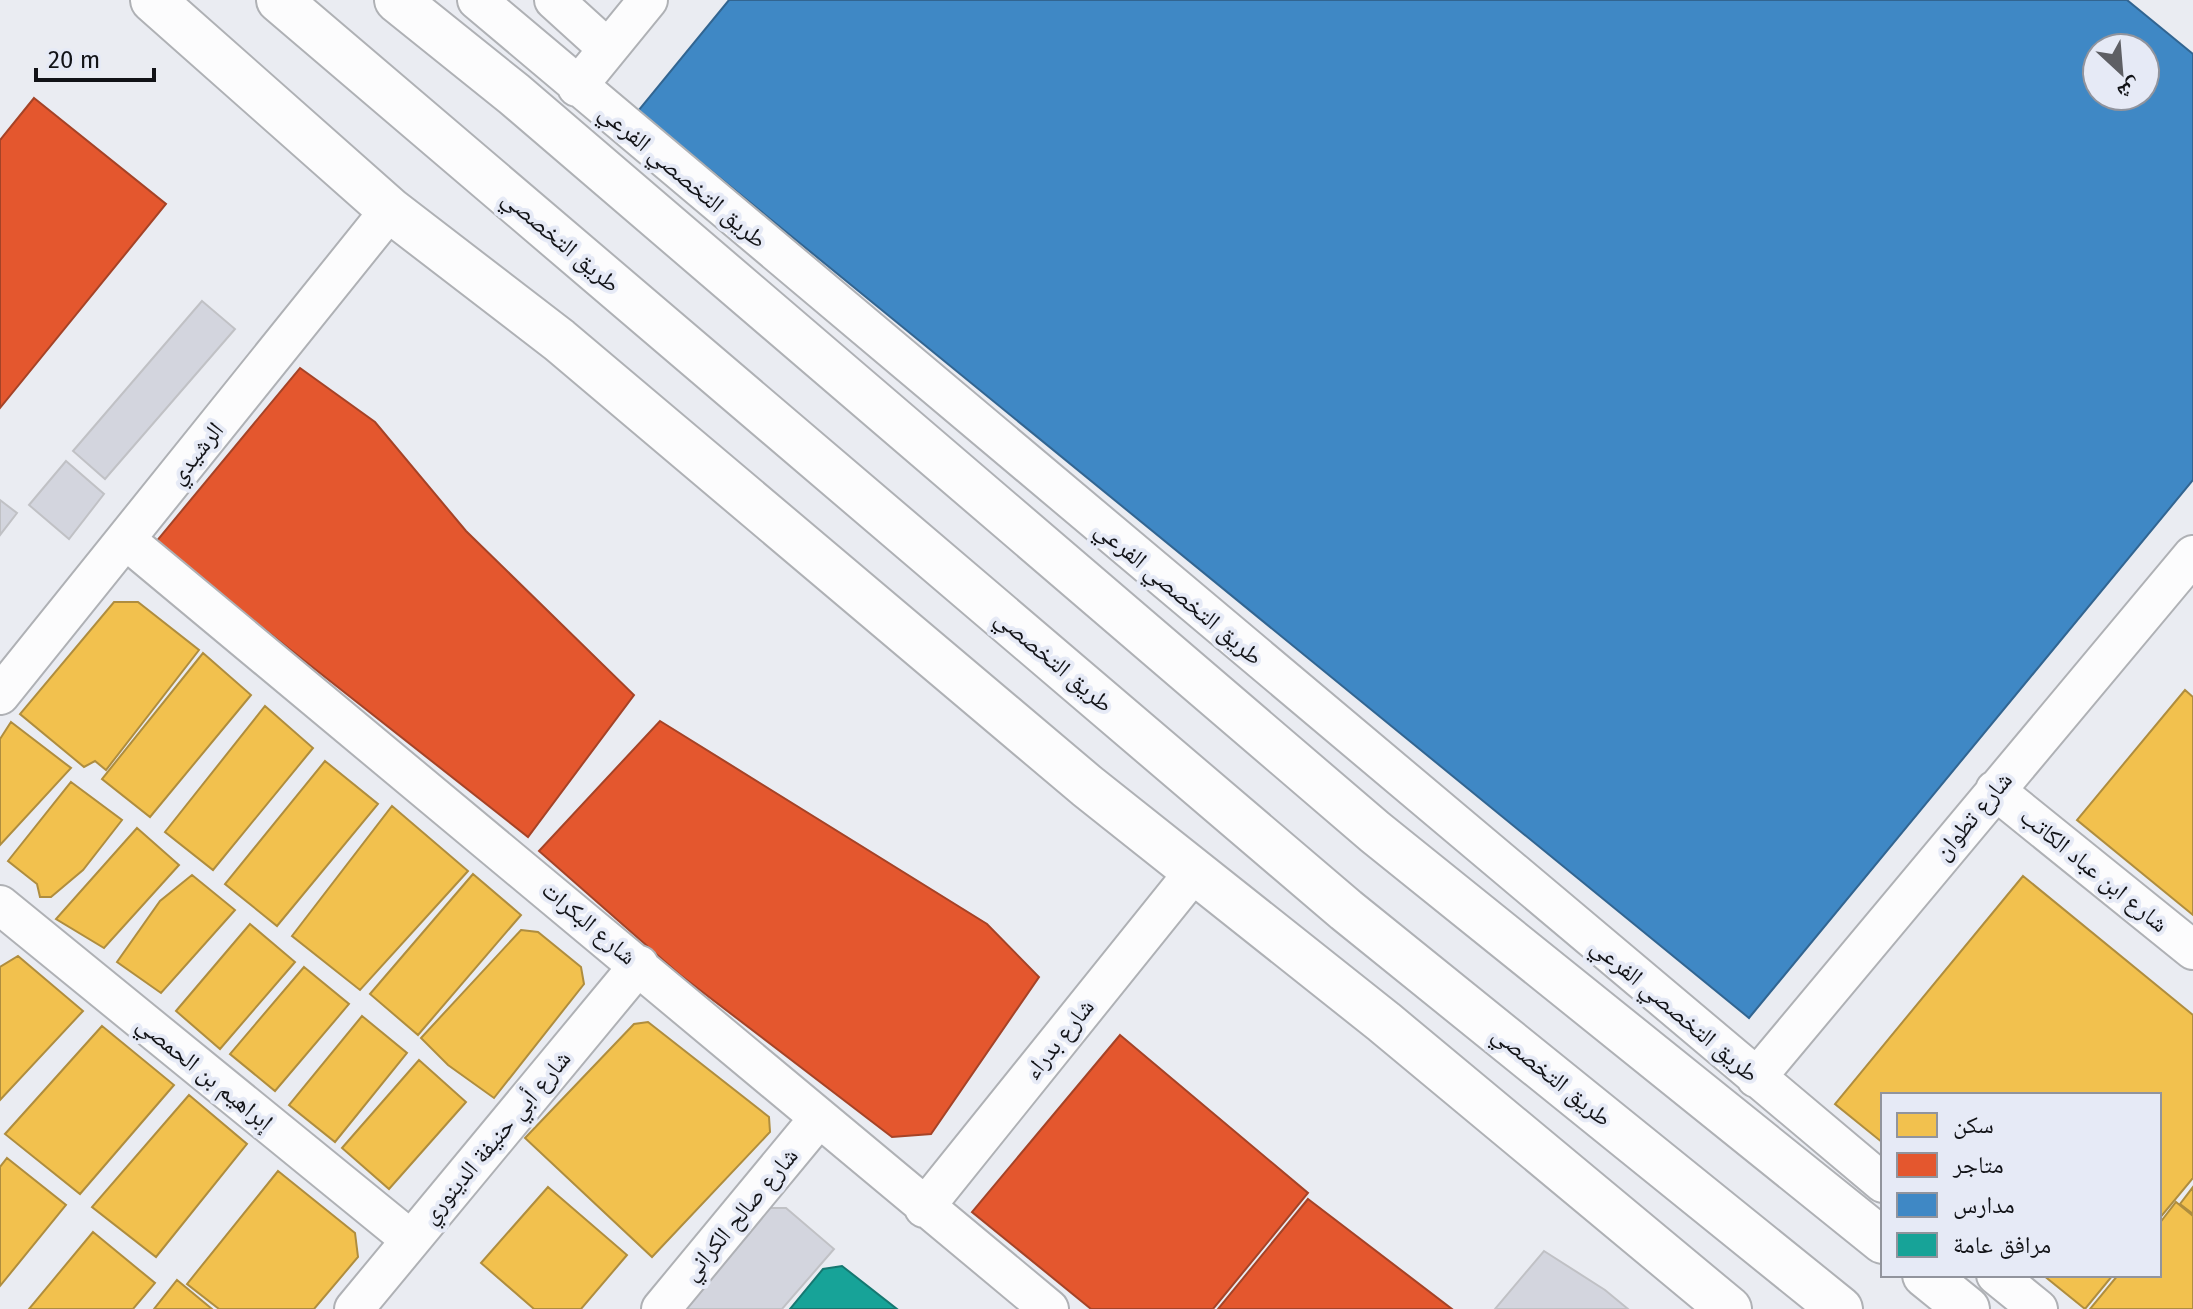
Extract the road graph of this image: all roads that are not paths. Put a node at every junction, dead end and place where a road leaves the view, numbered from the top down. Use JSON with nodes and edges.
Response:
{"nodes":[{"id":1,"x":153,"y":0,"type":"edge"},
{"id":2,"x":279,"y":0,"type":"edge"},
{"id":3,"x":397,"y":0,"type":"edge"},
{"id":4,"x":477,"y":0,"type":"edge"},
{"id":5,"x":554,"y":0,"type":"edge"},
{"id":6,"x":648,"y":0,"type":"edge"},
{"id":7,"x":608,"y":49,"type":"junction"},
{"id":8,"x":577,"y":87,"type":"junction"},
{"id":9,"x":390,"y":210,"type":"junction"},
{"id":10,"x":126,"y":540,"type":"junction"},
{"id":11,"x":2193,"y":555,"type":"edge"},
{"id":12,"x":0,"y":695,"type":"edge"},
{"id":13,"x":1995,"y":790,"type":"junction"},
{"id":14,"x":1195,"y":871,"type":"junction"},
{"id":15,"x":0,"y":905,"type":"edge"},
{"id":16,"x":2193,"y":950,"type":"edge"},
{"id":17,"x":639,"y":965,"type":"junction"},
{"id":18,"x":1756,"y":1078,"type":"junction"},
{"id":19,"x":819,"y":1118,"type":"junction"},
{"id":20,"x":1881,"y":1181,"type":"edge"},
{"id":21,"x":924,"y":1208,"type":"junction"},
{"id":22,"x":1881,"y":1239,"type":"edge"},
{"id":23,"x":411,"y":1240,"type":"junction"},
{"id":24,"x":1927,"y":1277,"type":"edge"},
{"id":25,"x":1998,"y":1277,"type":"edge"},
{"id":26,"x":1023,"y":1301,"type":"edge"},
{"id":27,"x":354,"y":1309,"type":"edge"},
{"id":28,"x":661,"y":1309,"type":"edge"},
{"id":29,"x":1729,"y":1309,"type":"edge"},
{"id":30,"x":1840,"y":1309,"type":"edge"},
{"id":31,"x":1967,"y":1309,"type":"edge"},
{"id":32,"x":2038,"y":1309,"type":"edge"}],
"edges":[{"from":1,"to":9,"type":"main road"},
{"from":2,"to":30,"type":"main road","name":"طريق التخصصي"},
{"from":3,"to":22,"type":"main road"},
{"from":4,"to":8,"type":"street","name":"طريق التخصصي الفرعي"},
{"from":5,"to":7,"type":"street"},
{"from":6,"to":7,"type":"street"},
{"from":7,"to":8,"type":"street"},
{"from":8,"to":18,"type":"street","name":"طريق التخصصي الفرعي"},
{"from":9,"to":10,"type":"street","name":"الرشيدي"},
{"from":9,"to":14,"type":"main road"},
{"from":10,"to":12,"type":"street","name":"الرشيدي"},
{"from":10,"to":17,"type":"street","name":"شارع البكرات"},
{"from":11,"to":13,"type":"street","name":"شارع تطوان"},
{"from":13,"to":16,"type":"street","name":"شارع ابن عباد الكاتب"},
{"from":13,"to":18,"type":"street","name":"شارع تطوان"},
{"from":14,"to":21,"type":"street","name":"شارع بدراء"},
{"from":14,"to":29,"type":"main road"},
{"from":15,"to":23,"type":"street","name":"إبراهيم بن الحمصي"},
{"from":17,"to":19,"type":"street","name":"شارع البكرات"},
{"from":17,"to":23,"type":"street","name":"شارع أبي حنيفة الدينوري"},
{"from":18,"to":20,"type":"street","name":"طريق التخصصي الفرعي"},
{"from":19,"to":21,"type":"street","name":"شارع البكرات"},
{"from":19,"to":28,"type":"street","name":"شارع صالح الكراني"},
{"from":21,"to":26,"type":"street","name":"شارع البكرات"},
{"from":23,"to":27,"type":"street","name":"شارع أبي حنيفة الدينوري"},
{"from":24,"to":31,"type":"main road"},
{"from":25,"to":32,"type":"street"}]}
